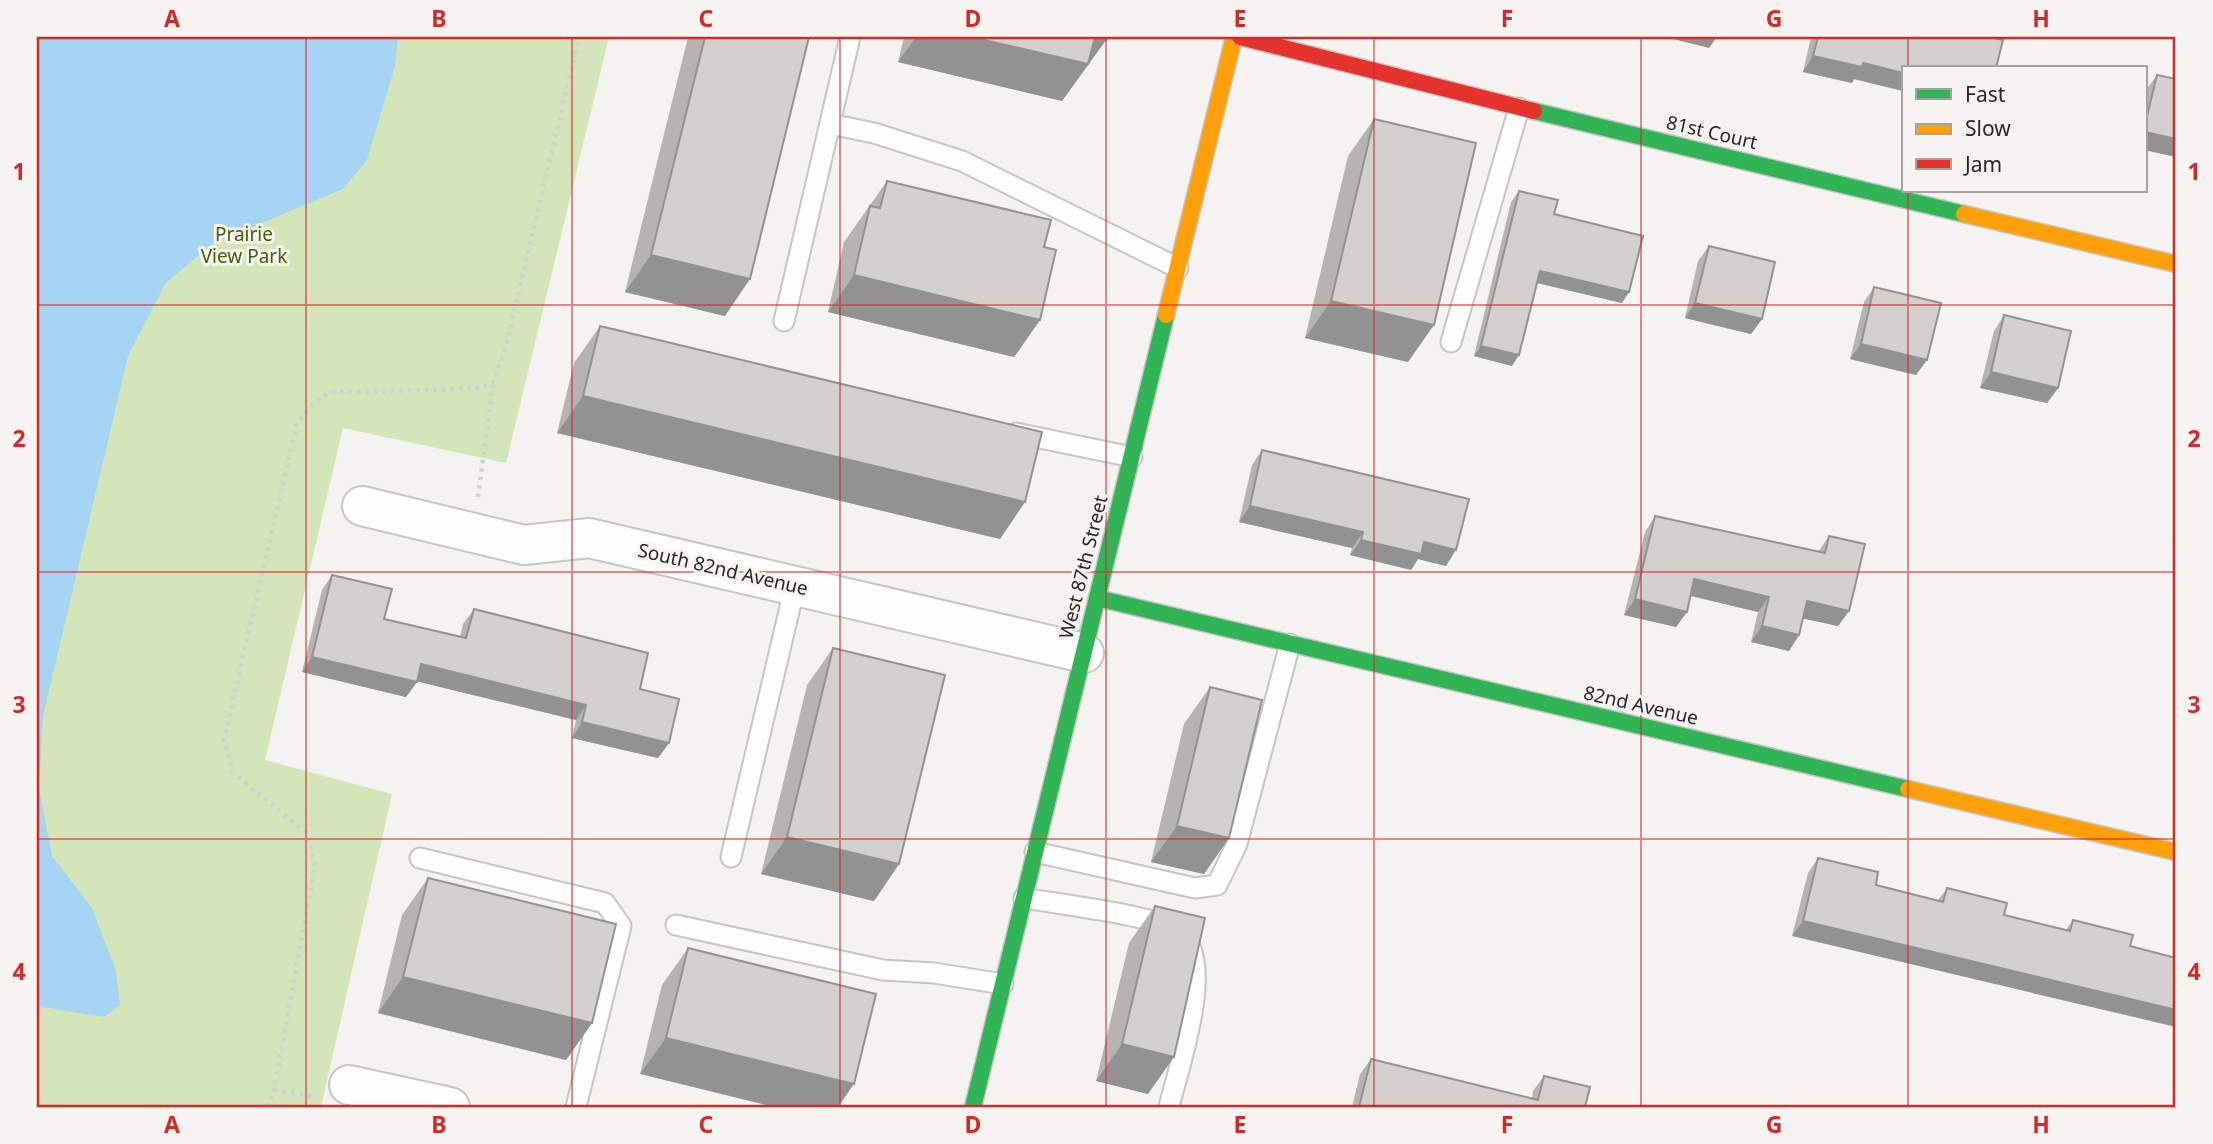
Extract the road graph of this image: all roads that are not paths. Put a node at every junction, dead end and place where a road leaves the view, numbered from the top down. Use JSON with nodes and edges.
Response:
{"nodes":[{"id":1,"x":850,"y":37,"type":"edge"},
{"id":2,"x":1234,"y":37,"type":"edge"},
{"id":3,"x":1240,"y":37,"type":"edge"},
{"id":4,"x":1519,"y":108,"type":"junction"},
{"id":5,"x":830,"y":124,"type":"junction"},
{"id":6,"x":2176,"y":264,"type":"edge"},
{"id":7,"x":1178,"y":268,"type":"junction"},
{"id":8,"x":784,"y":321,"type":"dead end"},
{"id":9,"x":1451,"y":342,"type":"dead end"},
{"id":10,"x":995,"y":428,"type":"edge"},
{"id":11,"x":1132,"y":457,"type":"junction"},
{"id":12,"x":362,"y":506,"type":"dead end"},
{"id":13,"x":795,"y":586,"type":"junction"},
{"id":14,"x":1097,"y":598,"type":"junction"},
{"id":15,"x":1290,"y":644,"type":"junction"},
{"id":16,"x":1084,"y":653,"type":"junction"},
{"id":17,"x":1035,"y":852,"type":"junction"},
{"id":18,"x":2176,"y":852,"type":"edge"},
{"id":19,"x":731,"y":857,"type":"dead end"},
{"id":20,"x":420,"y":858,"type":"dead end"},
{"id":21,"x":1024,"y":898,"type":"junction"},
{"id":22,"x":676,"y":925,"type":"dead end"},
{"id":23,"x":1003,"y":984,"type":"junction"},
{"id":24,"x":349,"y":1085,"type":"dead end"},
{"id":25,"x":450,"y":1107,"type":"edge"},
{"id":26,"x":576,"y":1107,"type":"edge"},
{"id":27,"x":973,"y":1107,"type":"edge"},
{"id":28,"x":1169,"y":1107,"type":"edge"}],
"edges":[{"from":1,"to":5,"type":"lane"},
{"from":2,"to":7,"type":"street","name":"West 87th Street"},
{"from":3,"to":4,"type":"street","name":"81st Court"},
{"from":4,"to":6,"type":"street","name":"81st Court"},
{"from":4,"to":9,"type":"lane"},
{"from":5,"to":7,"type":"lane"},
{"from":5,"to":8,"type":"lane"},
{"from":7,"to":11,"type":"street","name":"West 87th Street"},
{"from":10,"to":11,"type":"lane"},
{"from":11,"to":14,"type":"street","name":"West 87th Street"},
{"from":12,"to":13,"type":"street","name":"South 82nd Avenue"},
{"from":13,"to":16,"type":"street","name":"South 82nd Avenue"},
{"from":13,"to":19,"type":"lane"},
{"from":14,"to":15,"type":"street","name":"82nd Avenue"},
{"from":14,"to":16,"type":"street","name":"West 87th Street"},
{"from":15,"to":17,"type":"lane"},
{"from":15,"to":18,"type":"street","name":"82nd Avenue"},
{"from":16,"to":17,"type":"street","name":"West 87th Street"},
{"from":17,"to":21,"type":"street","name":"West 87th Street"},
{"from":20,"to":26,"type":"lane"},
{"from":21,"to":23,"type":"street","name":"West 87th Street"},
{"from":21,"to":28,"type":"lane"},
{"from":22,"to":23,"type":"lane"},
{"from":23,"to":27,"type":"street","name":"West 87th Street"},
{"from":24,"to":25,"type":"street"}]}
